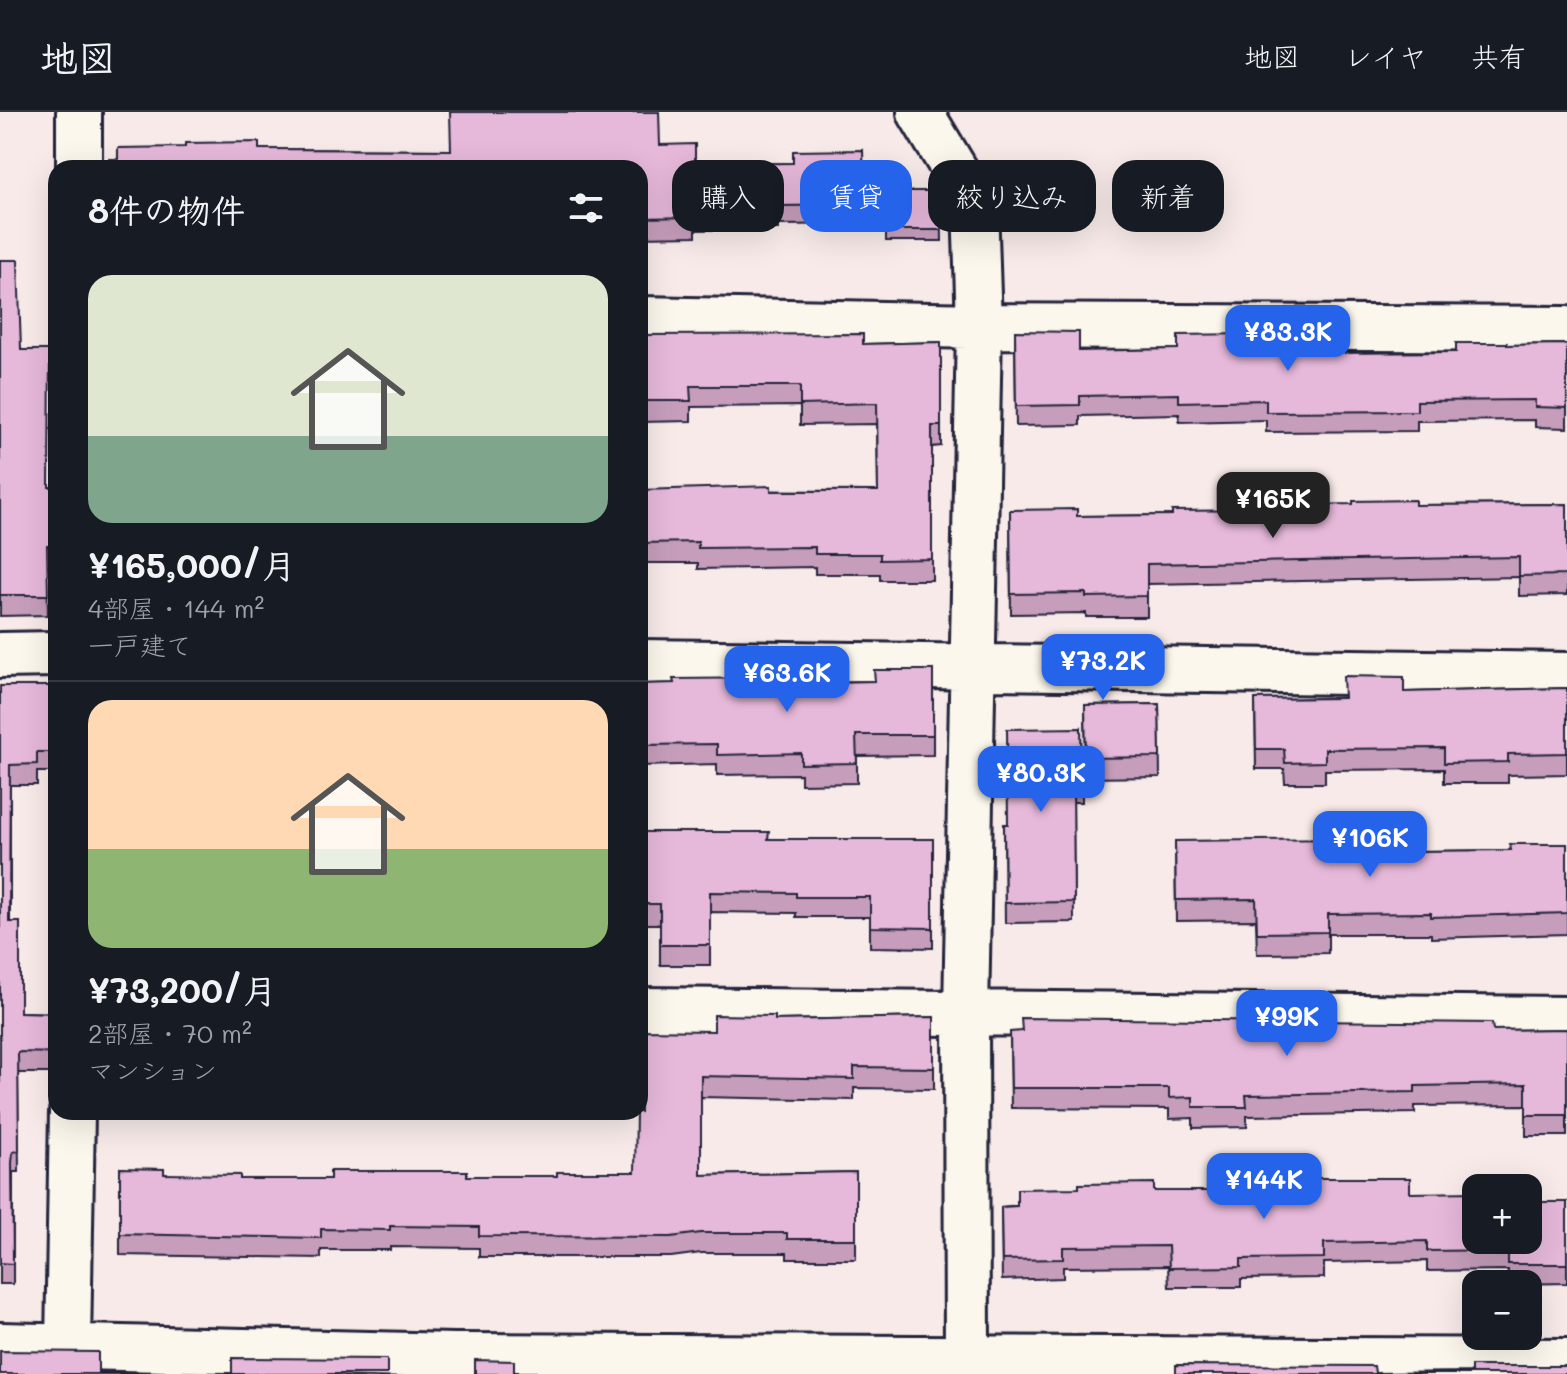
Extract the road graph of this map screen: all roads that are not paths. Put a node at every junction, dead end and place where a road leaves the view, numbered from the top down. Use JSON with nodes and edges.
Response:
{"nodes":[{"id":1,"x":79,"y":112,"type":"edge"},
{"id":2,"x":920,"y":112,"type":"edge"},
{"id":3,"x":79,"y":160,"type":"edge"},
{"id":4,"x":648,"y":319,"type":"edge"},
{"id":5,"x":979,"y":326,"type":"junction"},
{"id":6,"x":1567,"y":329,"type":"edge"},
{"id":7,"x":48,"y":654,"type":"edge"},
{"id":8,"x":0,"y":655,"type":"edge"},
{"id":9,"x":648,"y":662,"type":"edge"},
{"id":10,"x":973,"y":666,"type":"junction"},
{"id":11,"x":1567,"y":675,"type":"edge"},
{"id":12,"x":648,"y":1010,"type":"edge"},
{"id":13,"x":966,"y":1013,"type":"junction"},
{"id":14,"x":1567,"y":1019,"type":"edge"},
{"id":15,"x":72,"y":1120,"type":"edge"},
{"id":16,"x":0,"y":1345,"type":"edge"},
{"id":17,"x":68,"y":1345,"type":"junction"},
{"id":18,"x":967,"y":1360,"type":"junction"},
{"id":19,"x":1567,"y":1361,"type":"edge"},
{"id":20,"x":453,"y":1365,"type":"edge"}],
"edges":[{"from":1,"to":3,"type":"street"},
{"from":2,"to":5,"type":"street"},
{"from":4,"to":5,"type":"street"},
{"from":5,"to":6,"type":"street"},
{"from":5,"to":10,"type":"street"},
{"from":7,"to":8,"type":"street"},
{"from":9,"to":10,"type":"street"},
{"from":10,"to":11,"type":"street"},
{"from":10,"to":13,"type":"street"},
{"from":12,"to":13,"type":"street"},
{"from":13,"to":14,"type":"street"},
{"from":13,"to":18,"type":"street"},
{"from":15,"to":17,"type":"street"},
{"from":16,"to":17,"type":"street"},
{"from":17,"to":20,"type":"street"},
{"from":18,"to":19,"type":"street"},
{"from":18,"to":20,"type":"street"}]}
